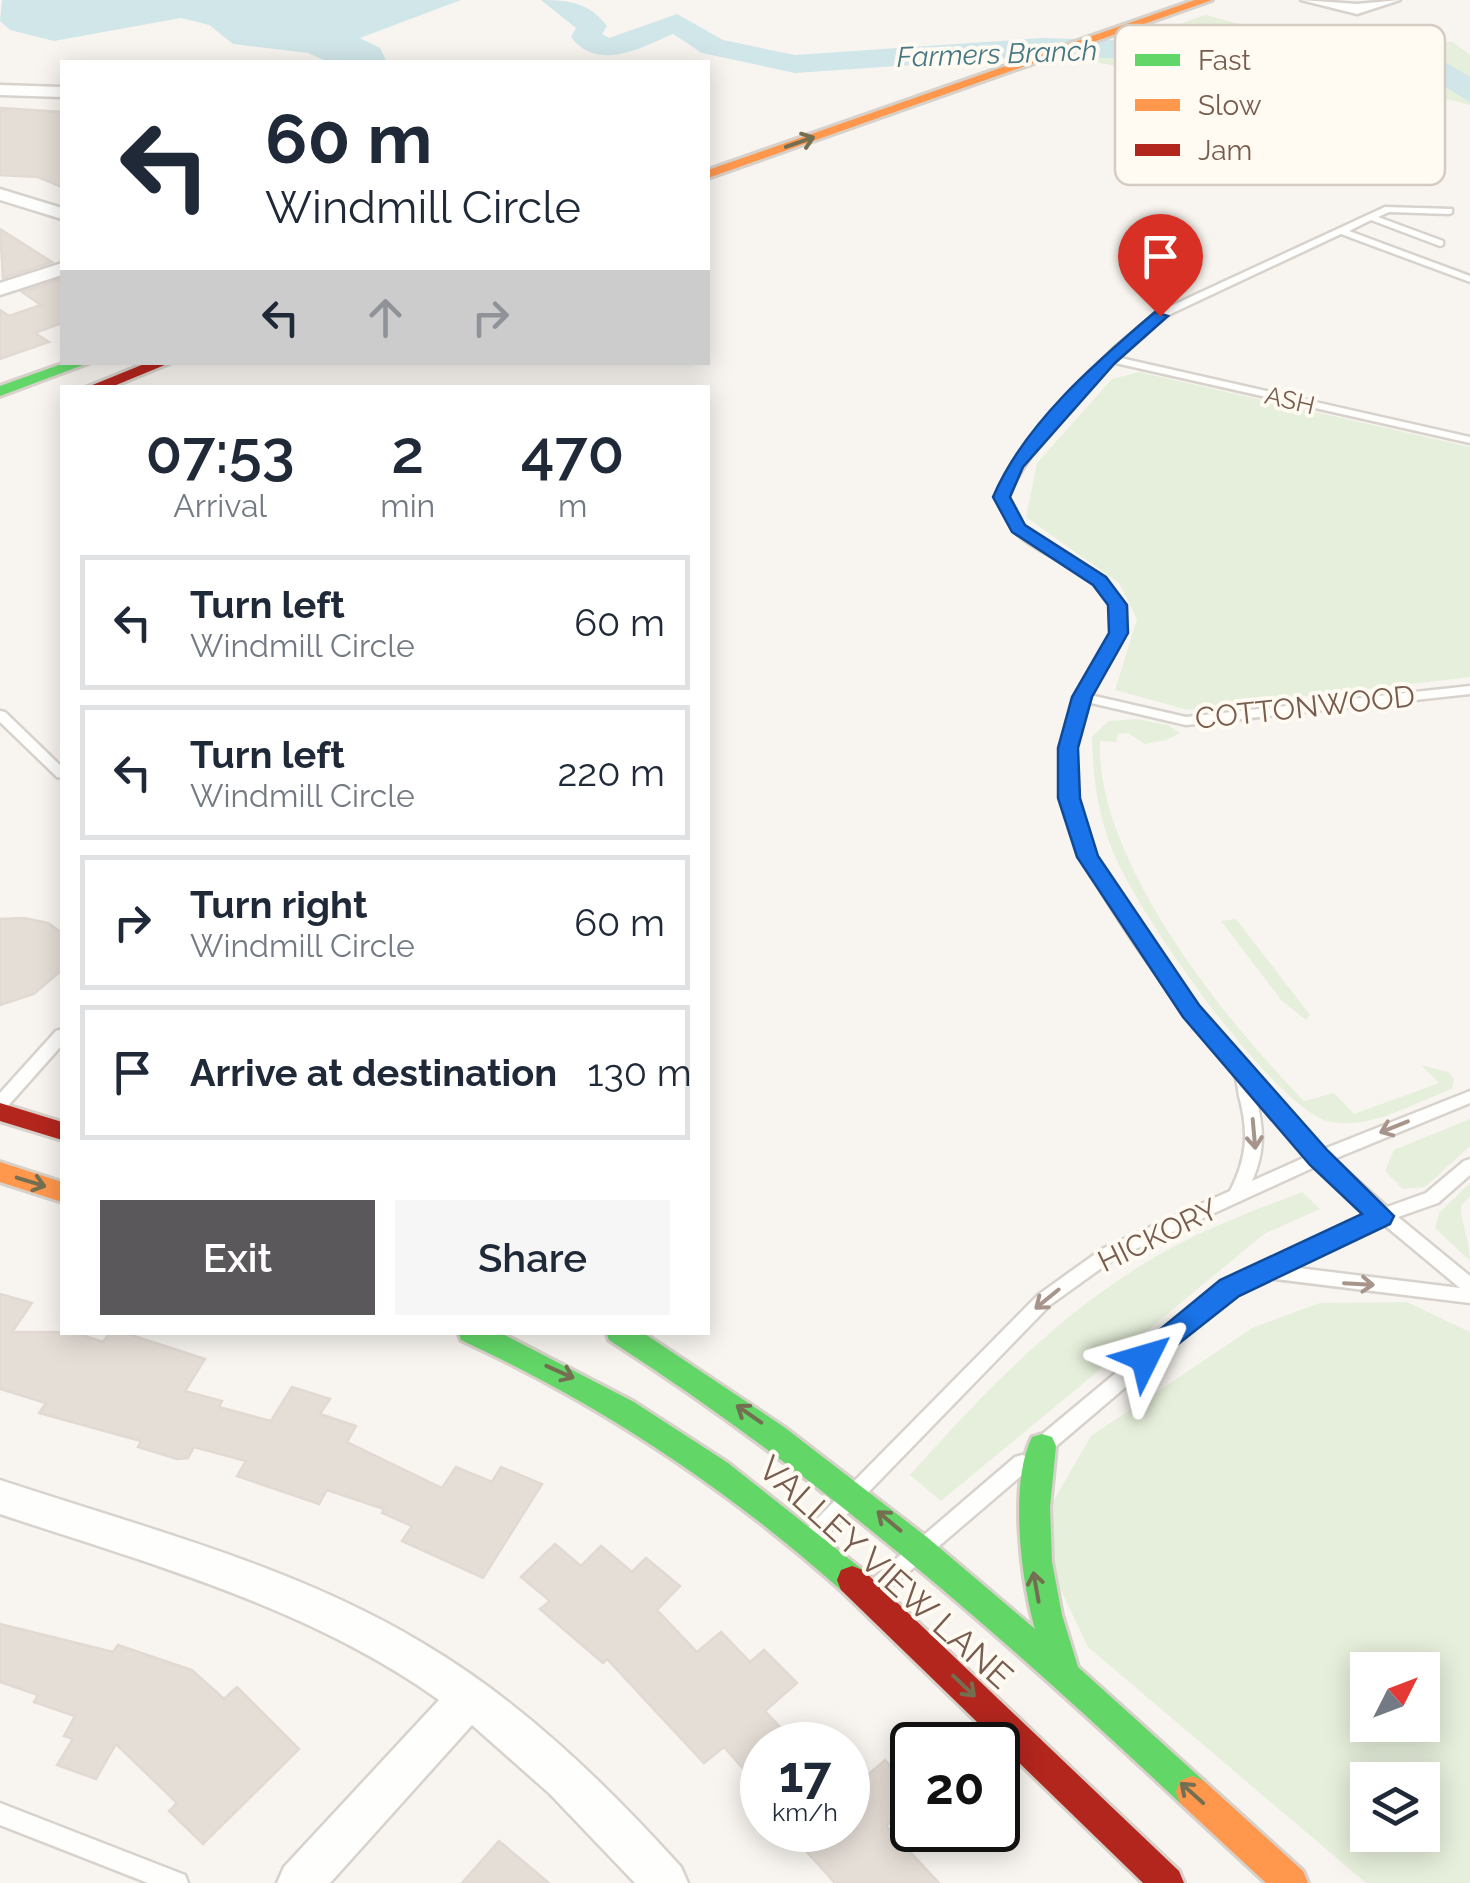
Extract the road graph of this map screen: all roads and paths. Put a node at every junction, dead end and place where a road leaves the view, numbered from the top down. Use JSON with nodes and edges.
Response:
{"nodes":[{"id":1,"x":1153,"y":0,"type":"edge"},
{"id":2,"x":1206,"y":0,"type":"edge"},
{"id":3,"x":1308,"y":0,"type":"edge"},
{"id":4,"x":1393,"y":0,"type":"edge"},
{"id":5,"x":1134,"y":25,"type":"edge"},
{"id":6,"x":1115,"y":32,"type":"edge"},
{"id":7,"x":0,"y":90,"type":"edge"},
{"id":8,"x":60,"y":92,"type":"edge"},
{"id":9,"x":710,"y":151,"type":"edge"},
{"id":10,"x":710,"y":173,"type":"edge"},
{"id":11,"x":0,"y":194,"type":"edge"},
{"id":12,"x":1448,"y":211,"type":"dead end"},
{"id":13,"x":60,"y":213,"type":"edge"},
{"id":14,"x":1370,"y":218,"type":"junction"},
{"id":15,"x":1341,"y":231,"type":"junction"},
{"id":16,"x":1440,"y":243,"type":"dead end"},
{"id":17,"x":60,"y":270,"type":"edge"},
{"id":18,"x":1470,"y":279,"type":"edge"},
{"id":19,"x":0,"y":289,"type":"edge"},
{"id":20,"x":1109,"y":359,"type":"junction"},
{"id":21,"x":75,"y":365,"type":"edge"},
{"id":22,"x":157,"y":365,"type":"edge"},
{"id":23,"x":101,"y":385,"type":"edge"},
{"id":24,"x":0,"y":391,"type":"edge"},
{"id":25,"x":1470,"y":440,"type":"edge"},
{"id":26,"x":1470,"y":690,"type":"edge"},
{"id":27,"x":1082,"y":697,"type":"junction"},
{"id":28,"x":0,"y":715,"type":"edge"},
{"id":29,"x":60,"y":772,"type":"edge"},
{"id":30,"x":60,"y":1037,"type":"edge"},
{"id":31,"x":1239,"y":1068,"type":"junction"},
{"id":32,"x":1470,"y":1097,"type":"edge"},
{"id":33,"x":0,"y":1104,"type":"edge"},
{"id":34,"x":0,"y":1112,"type":"edge"},
{"id":35,"x":60,"y":1130,"type":"edge"},
{"id":36,"x":1319,"y":1158,"type":"junction"},
{"id":37,"x":1470,"y":1165,"type":"edge"},
{"id":38,"x":0,"y":1172,"type":"edge"},
{"id":39,"x":60,"y":1191,"type":"edge"},
{"id":40,"x":1236,"y":1196,"type":"junction"},
{"id":41,"x":1381,"y":1216,"type":"junction"},
{"id":42,"x":1262,"y":1271,"type":"junction"},
{"id":43,"x":1470,"y":1286,"type":"edge"},
{"id":44,"x":1470,"y":1296,"type":"edge"},
{"id":45,"x":478,"y":1335,"type":"edge"},
{"id":46,"x":624,"y":1335,"type":"edge"},
{"id":47,"x":1042,"y":1446,"type":"junction"},
{"id":48,"x":856,"y":1493,"type":"junction"},
{"id":49,"x":0,"y":1497,"type":"edge"},
{"id":50,"x":807,"y":1542,"type":"junction"},
{"id":51,"x":923,"y":1549,"type":"junction"},
{"id":52,"x":869,"y":1594,"type":"junction"},
{"id":53,"x":1067,"y":1679,"type":"junction"},
{"id":54,"x":468,"y":1699,"type":"junction"},
{"id":55,"x":0,"y":1814,"type":"edge"},
{"id":56,"x":1266,"y":1875,"type":"edge"},
{"id":57,"x":176,"y":1883,"type":"edge"},
{"id":58,"x":300,"y":1883,"type":"edge"},
{"id":59,"x":665,"y":1883,"type":"edge"},
{"id":60,"x":1167,"y":1883,"type":"edge"}],
"edges":[{"from":1,"to":9,"type":"main road"},
{"from":5,"to":2,"type":"main road","one_way":true},
{"from":3,"to":4,"type":"street"},
{"from":10,"to":6,"type":"main road","one_way":true},
{"from":7,"to":8,"type":"street"},
{"from":11,"to":13,"type":"street"},
{"from":12,"to":14,"type":"lane"},
{"from":14,"to":15,"type":"lane"},
{"from":14,"to":16,"type":"lane"},
{"from":15,"to":18,"type":"lane"},
{"from":15,"to":20,"type":"lane"},
{"from":17,"to":19,"type":"street"},
{"from":20,"to":25,"type":"lane","name":"ASH"},
{"from":20,"to":27,"type":"lane"},
{"from":21,"to":24,"type":"main road"},
{"from":22,"to":23,"type":"main road"},
{"from":26,"to":27,"type":"lane","name":"COTTONWOOD"},
{"from":27,"to":31,"type":"lane"},
{"from":28,"to":29,"type":"lane"},
{"from":30,"to":33,"type":"lane"},
{"from":31,"to":36,"type":"lane"},
{"from":31,"to":40,"type":"lane","one_way":true},
{"from":32,"to":36,"type":"lane","name":"HICKORY","one_way":true},
{"from":34,"to":35,"type":"main road"},
{"from":36,"to":40,"type":"lane","name":"HICKORY"},
{"from":36,"to":41,"type":"lane"},
{"from":37,"to":41,"type":"lane"},
{"from":38,"to":39,"type":"main road","one_way":true},
{"from":40,"to":48,"type":"lane","name":"HICKORY","one_way":true},
{"from":41,"to":42,"type":"lane"},
{"from":41,"to":43,"type":"lane"},
{"from":42,"to":44,"type":"lane","one_way":true},
{"from":42,"to":47,"type":"lane"},
{"from":45,"to":50,"type":"main road","name":"VALLEY VIEW LANE","one_way":true},
{"from":48,"to":46,"type":"main road","name":"VALLEY VIEW LANE","one_way":true},
{"from":47,"to":51,"type":"lane"},
{"from":53,"to":47,"type":"main road","one_way":true},
{"from":48,"to":50,"type":"lane","name":"HICKORY"},
{"from":51,"to":48,"type":"main road","name":"VALLEY VIEW LANE","one_way":true},
{"from":49,"to":54,"type":"street"},
{"from":50,"to":52,"type":"main road","name":"VALLEY VIEW LANE"},
{"from":51,"to":52,"type":"lane"},
{"from":51,"to":53,"type":"main road","name":"VALLEY VIEW LANE"},
{"from":52,"to":60,"type":"main road","name":"VALLEY VIEW LANE","one_way":true},
{"from":56,"to":53,"type":"main road","name":"VALLEY VIEW LANE","one_way":true},
{"from":54,"to":58,"type":"street"},
{"from":54,"to":59,"type":"street"},
{"from":55,"to":57,"type":"lane"}]}
